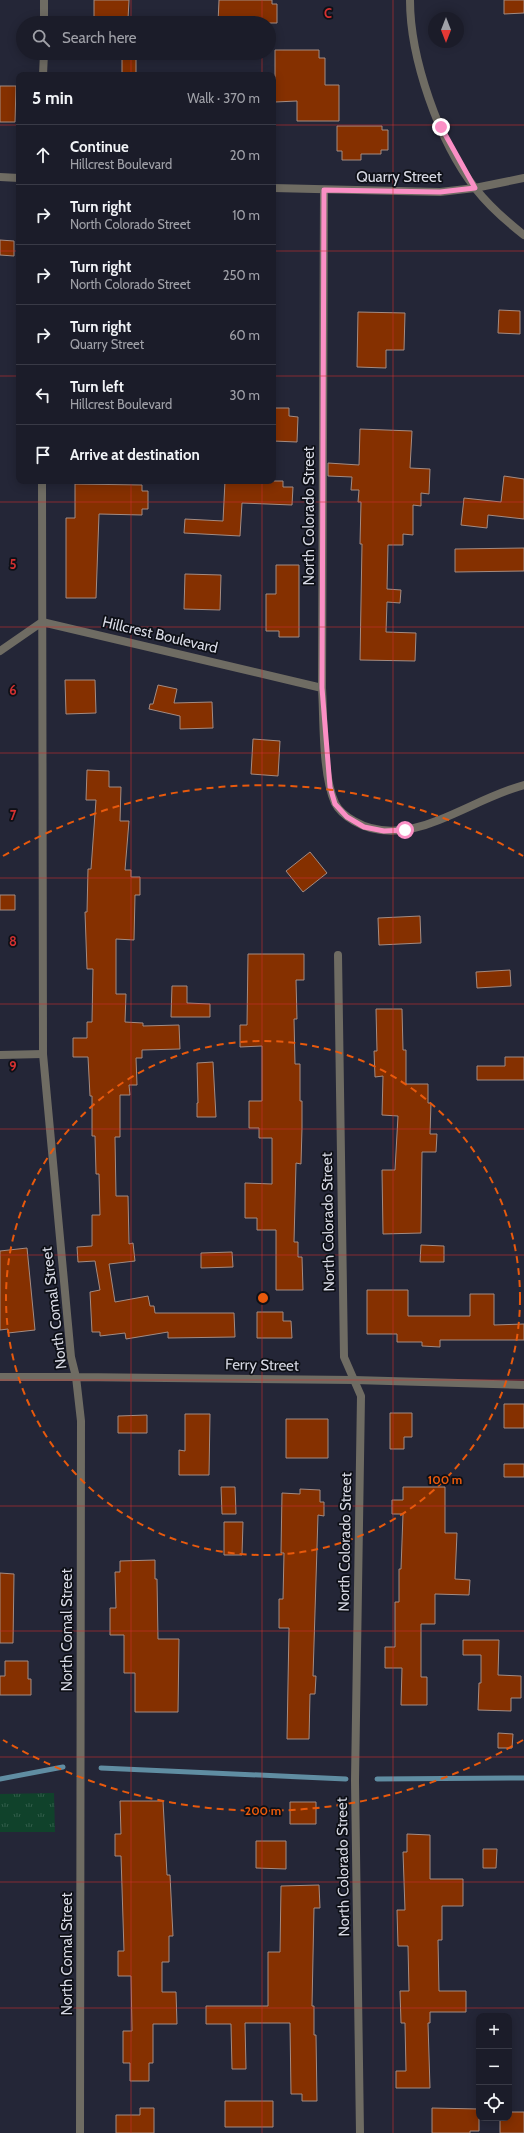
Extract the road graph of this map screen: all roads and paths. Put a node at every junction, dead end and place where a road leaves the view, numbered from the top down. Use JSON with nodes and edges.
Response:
{"nodes":[{"id":1,"x":44,"y":0,"type":"edge"},
{"id":2,"x":410,"y":0,"type":"edge"},
{"id":3,"x":44,"y":16,"type":"edge"},
{"id":4,"x":44,"y":60,"type":"edge"},
{"id":5,"x":44,"y":72,"type":"edge"},
{"id":6,"x":0,"y":177,"type":"edge"},
{"id":7,"x":16,"y":178,"type":"edge"},
{"id":8,"x":524,"y":178,"type":"edge"},
{"id":9,"x":276,"y":188,"type":"edge"},
{"id":10,"x":475,"y":188,"type":"junction"},
{"id":11,"x":324,"y":190,"type":"junction"},
{"id":12,"x":524,"y":235,"type":"edge"},
{"id":13,"x":42,"y":484,"type":"edge"},
{"id":14,"x":42,"y":622,"type":"junction"},
{"id":15,"x":0,"y":652,"type":"edge"},
{"id":16,"x":322,"y":688,"type":"junction"},
{"id":17,"x":524,"y":785,"type":"edge"},
{"id":18,"x":338,"y":956,"type":"dead end"},
{"id":19,"x":43,"y":1054,"type":"junction"},
{"id":20,"x":0,"y":1055,"type":"edge"},
{"id":21,"x":0,"y":1377,"type":"edge"},
{"id":22,"x":76,"y":1377,"type":"junction"},
{"id":23,"x":354,"y":1380,"type":"junction"},
{"id":24,"x":524,"y":1385,"type":"edge"},
{"id":25,"x":80,"y":2133,"type":"edge"},
{"id":26,"x":360,"y":2133,"type":"edge"}],
"edges":[{"from":1,"to":3,"type":"street"},
{"from":2,"to":10,"type":"street"},
{"from":4,"to":5,"type":"street"},
{"from":6,"to":7,"type":"street"},
{"from":8,"to":10,"type":"street","name":"Quarry Street"},
{"from":9,"to":11,"type":"street","name":"Quarry Street"},
{"from":10,"to":11,"type":"street","name":"Quarry Street"},
{"from":10,"to":12,"type":"street"},
{"from":11,"to":16,"type":"street","name":"North Colorado Street"},
{"from":13,"to":14,"type":"street","name":"North Comal Street"},
{"from":14,"to":15,"type":"street"},
{"from":14,"to":16,"type":"street","name":"Hillcrest Boulevard"},
{"from":14,"to":19,"type":"street","name":"North Comal Street"},
{"from":16,"to":17,"type":"street","name":"North Colorado Street"},
{"from":18,"to":23,"type":"street","name":"North Colorado Street"},
{"from":19,"to":20,"type":"street"},
{"from":19,"to":22,"type":"street","name":"North Comal Street"},
{"from":21,"to":22,"type":"street","name":"Ferry Street"},
{"from":22,"to":23,"type":"street","name":"Ferry Street"},
{"from":22,"to":25,"type":"street","name":"North Comal Street"},
{"from":23,"to":24,"type":"street","name":"Ferry Street"},
{"from":23,"to":26,"type":"street","name":"North Colorado Street"}]}
